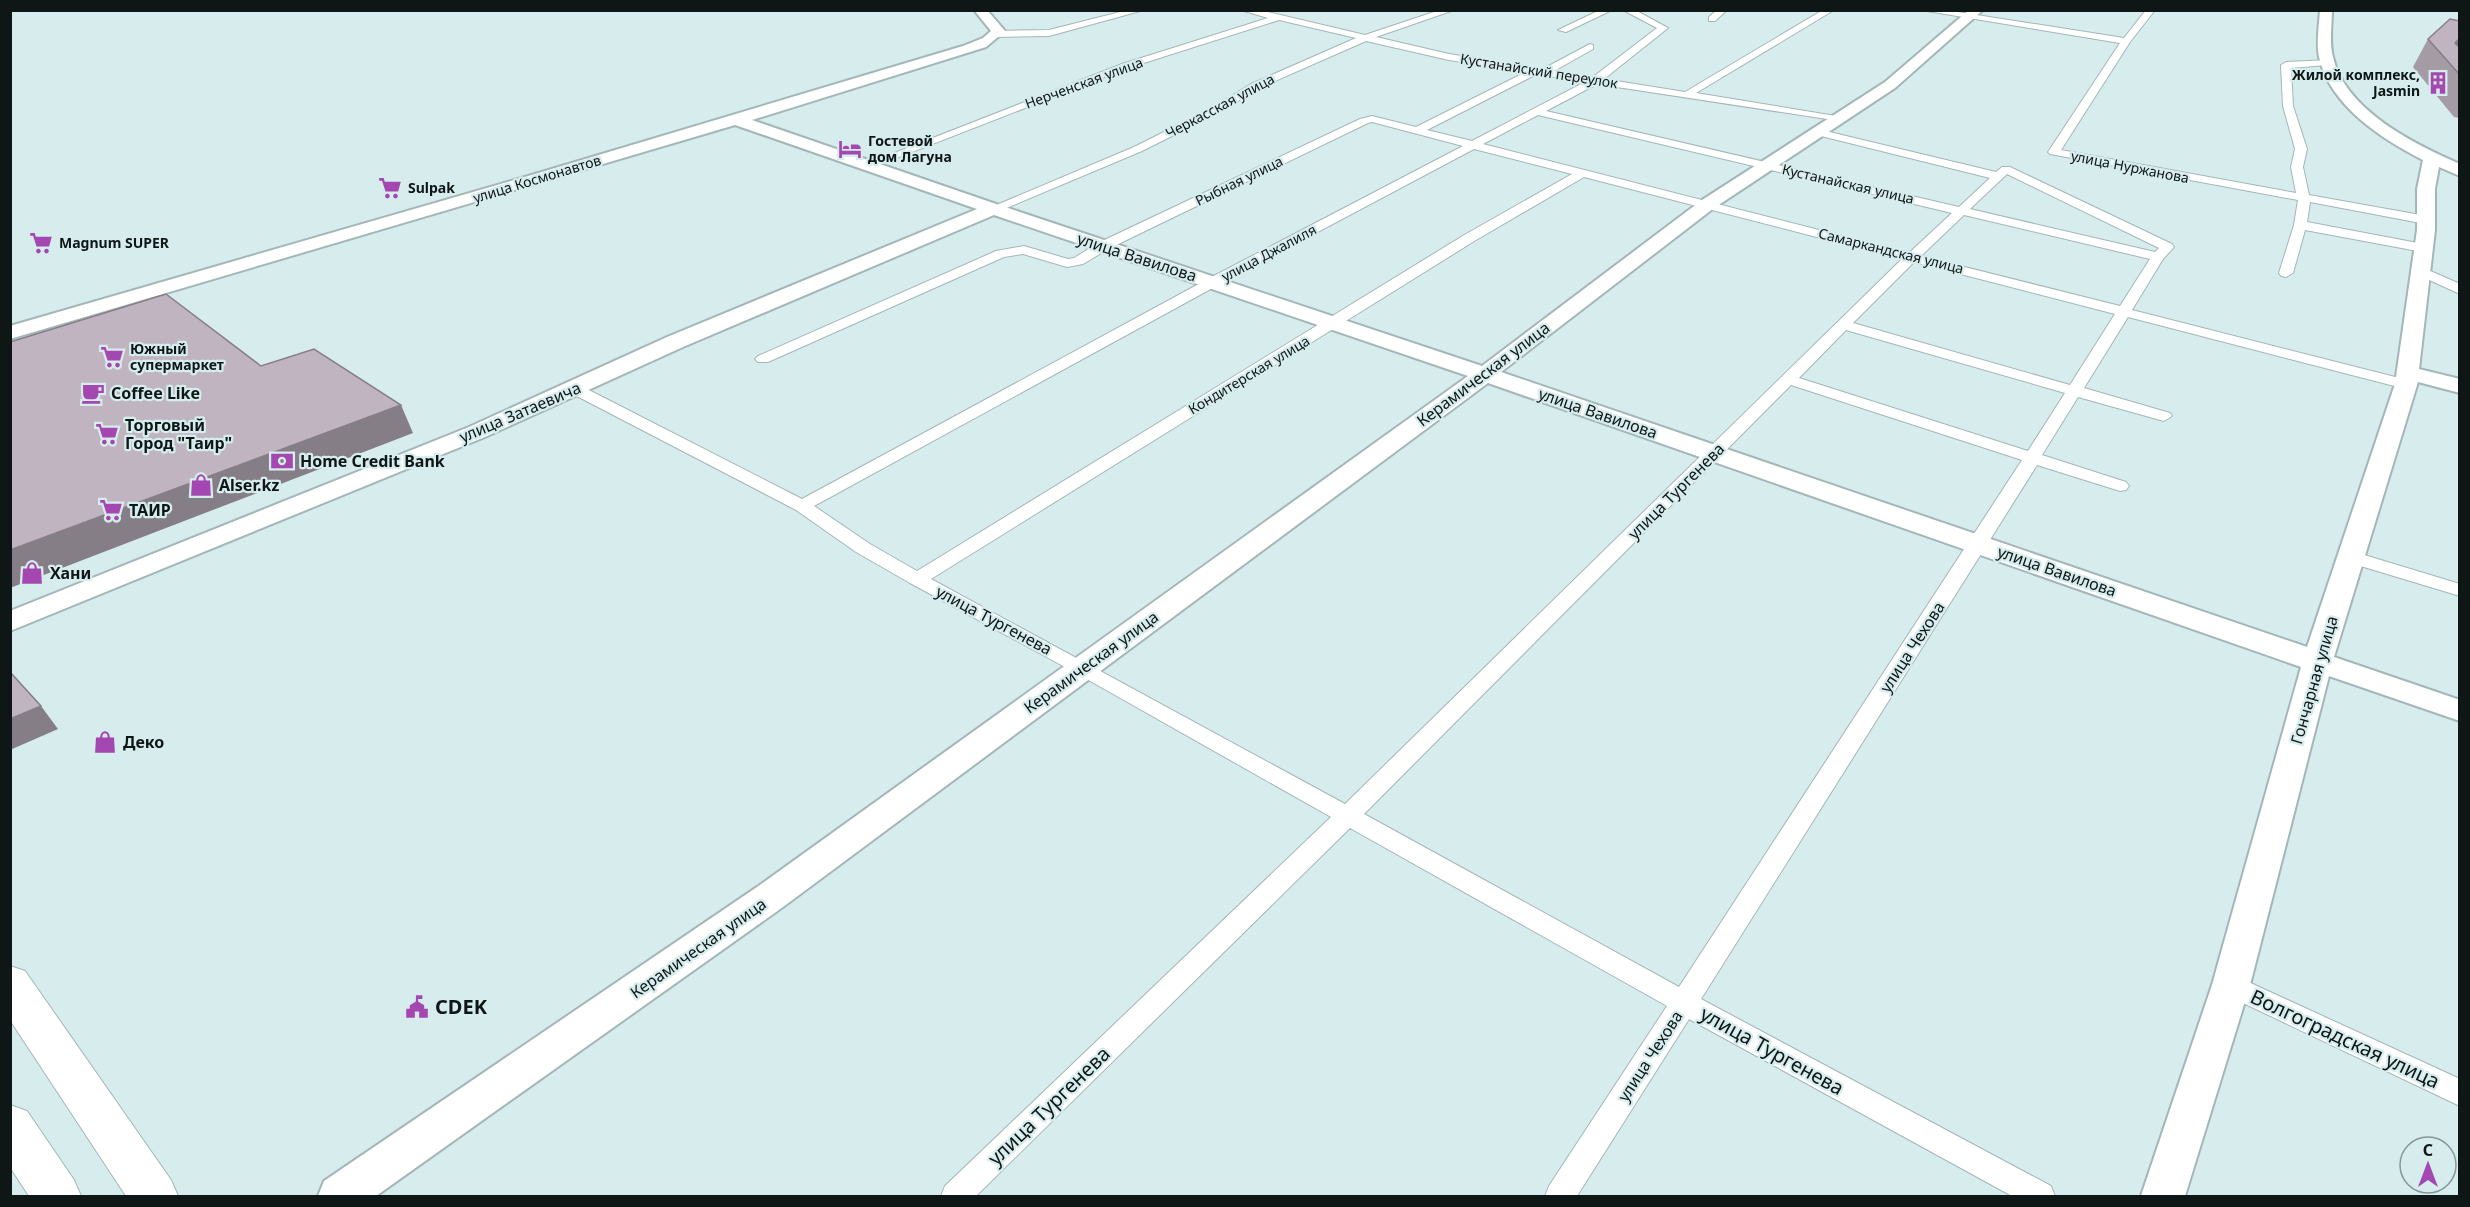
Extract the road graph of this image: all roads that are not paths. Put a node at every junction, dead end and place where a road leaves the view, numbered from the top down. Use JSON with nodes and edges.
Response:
{"nodes":[{"id":1,"x":980,"y":10,"type":"edge"},
{"id":2,"x":1140,"y":10,"type":"edge"},
{"id":3,"x":1245,"y":10,"type":"edge"},
{"id":4,"x":1303,"y":10,"type":"edge"},
{"id":5,"x":1450,"y":10,"type":"edge"},
{"id":6,"x":1608,"y":10,"type":"edge"},
{"id":7,"x":1627,"y":10,"type":"edge"},
{"id":8,"x":1723,"y":10,"type":"edge"},
{"id":9,"x":1830,"y":10,"type":"edge"},
{"id":10,"x":1925,"y":10,"type":"edge"},
{"id":11,"x":2151,"y":10,"type":"edge"},
{"id":12,"x":2326,"y":10,"type":"edge"},
{"id":13,"x":1973,"y":14,"type":"edge"},
{"id":14,"x":1276,"y":18,"type":"junction"},
{"id":15,"x":1712,"y":19,"type":"dead end"},
{"id":16,"x":1563,"y":30,"type":"dead end"},
{"id":17,"x":996,"y":34,"type":"junction"},
{"id":18,"x":1362,"y":39,"type":"junction"},
{"id":19,"x":2126,"y":41,"type":"junction"},
{"id":20,"x":1590,"y":47,"type":"dead end"},
{"id":21,"x":2327,"y":62,"type":"junction"},
{"id":22,"x":1540,"y":72,"type":"junction"},
{"id":23,"x":1596,"y":80,"type":"junction"},
{"id":24,"x":1688,"y":94,"type":"junction"},
{"id":25,"x":1538,"y":112,"type":"junction"},
{"id":26,"x":734,"y":119,"type":"junction"},
{"id":27,"x":1376,"y":120,"type":"joint"},
{"id":28,"x":1826,"y":126,"type":"junction"},
{"id":29,"x":1418,"y":130,"type":"junction"},
{"id":30,"x":1475,"y":145,"type":"junction"},
{"id":31,"x":2432,"y":158,"type":"junction"},
{"id":32,"x":1767,"y":165,"type":"junction"},
{"id":33,"x":867,"y":166,"type":"junction"},
{"id":34,"x":2460,"y":171,"type":"edge"},
{"id":35,"x":2002,"y":172,"type":"junction"},
{"id":36,"x":1582,"y":173,"type":"junction"},
{"id":37,"x":2304,"y":200,"type":"junction"},
{"id":38,"x":1708,"y":204,"type":"junction"},
{"id":39,"x":993,"y":209,"type":"junction"},
{"id":40,"x":1960,"y":211,"type":"junction"},
{"id":41,"x":2300,"y":225,"type":"junction"},
{"id":42,"x":1103,"y":246,"type":"junction"},
{"id":43,"x":2423,"y":246,"type":"junction"},
{"id":44,"x":1912,"y":256,"type":"junction"},
{"id":45,"x":2158,"y":256,"type":"junction"},
{"id":46,"x":2286,"y":273,"type":"dead end"},
{"id":47,"x":1213,"y":282,"type":"junction"},
{"id":48,"x":2460,"y":290,"type":"edge"},
{"id":49,"x":2125,"y":311,"type":"junction"},
{"id":50,"x":1335,"y":323,"type":"junction"},
{"id":51,"x":1843,"y":325,"type":"junction"},
{"id":52,"x":10,"y":333,"type":"edge"},
{"id":53,"x":764,"y":359,"type":"dead end"},
{"id":54,"x":1485,"y":374,"type":"junction"},
{"id":55,"x":2407,"y":378,"type":"junction"},
{"id":56,"x":1788,"y":380,"type":"junction"},
{"id":57,"x":2460,"y":386,"type":"edge"},
{"id":58,"x":575,"y":389,"type":"junction"},
{"id":59,"x":2075,"y":391,"type":"junction"},
{"id":60,"x":2164,"y":416,"type":"dead end"},
{"id":61,"x":1714,"y":453,"type":"junction"},
{"id":62,"x":2032,"y":459,"type":"junction"},
{"id":63,"x":2120,"y":486,"type":"dead end"},
{"id":64,"x":802,"y":506,"type":"junction"},
{"id":65,"x":1979,"y":543,"type":"junction"},
{"id":66,"x":2350,"y":557,"type":"junction"},
{"id":67,"x":917,"y":579,"type":"junction"},
{"id":68,"x":2460,"y":590,"type":"edge"},
{"id":69,"x":10,"y":622,"type":"edge"},
{"id":70,"x":2317,"y":663,"type":"junction"},
{"id":71,"x":1083,"y":668,"type":"junction"},
{"id":72,"x":2460,"y":711,"type":"edge"},
{"id":73,"x":1348,"y":814,"type":"junction"},
{"id":74,"x":10,"y":984,"type":"edge"},
{"id":75,"x":2231,"y":985,"type":"junction"},
{"id":76,"x":1684,"y":1003,"type":"junction"},
{"id":77,"x":2460,"y":1093,"type":"edge"},
{"id":78,"x":10,"y":1126,"type":"edge"},
{"id":79,"x":57,"y":1197,"type":"edge"},
{"id":80,"x":154,"y":1197,"type":"edge"},
{"id":81,"x":340,"y":1197,"type":"edge"},
{"id":82,"x":956,"y":1197,"type":"edge"},
{"id":83,"x":1560,"y":1197,"type":"edge"},
{"id":84,"x":2040,"y":1197,"type":"edge"},
{"id":85,"x":2163,"y":1197,"type":"edge"}],
"edges":[{"from":1,"to":17,"type":"street"},
{"from":2,"to":17,"type":"street"},
{"from":3,"to":14,"type":"street","name":"Кустанайский переулок"},
{"from":4,"to":14,"type":"street","name":"Нерченская улица"},
{"from":5,"to":18,"type":"street","name":"Черкасская улица"},
{"from":6,"to":16,"type":"street"},
{"from":7,"to":23,"type":"street","name":"улица Джалиля"},
{"from":8,"to":15,"type":"street"},
{"from":9,"to":24,"type":"street"},
{"from":10,"to":13,"type":"street"},
{"from":11,"to":19,"type":"street","name":"улица Нуржанова"},
{"from":12,"to":21,"type":"street"},
{"from":13,"to":19,"type":"street"},
{"from":13,"to":28,"type":"street","name":"Керамическая улица"},
{"from":14,"to":18,"type":"street","name":"Кустанайский переулок"},
{"from":14,"to":33,"type":"street","name":"Нерченская улица"},
{"from":17,"to":26,"type":"street","name":"улица Космонавтов"},
{"from":18,"to":22,"type":"street","name":"Кустанайский переулок"},
{"from":18,"to":39,"type":"street","name":"Черкасская улица"},
{"from":19,"to":37,"type":"street","name":"улица Нуржанова"},
{"from":20,"to":22,"type":"street"},
{"from":21,"to":31,"type":"street"},
{"from":21,"to":37,"type":"street"},
{"from":22,"to":23,"type":"street","name":"Кустанайский переулок"},
{"from":22,"to":29,"type":"street"},
{"from":23,"to":24,"type":"street","name":"Кустанайский переулок"},
{"from":23,"to":25,"type":"street","name":"улица Джалиля"},
{"from":24,"to":28,"type":"street","name":"Кустанайский переулок"},
{"from":25,"to":30,"type":"street","name":"улица Джалиля"},
{"from":25,"to":32,"type":"street","name":"Кустанайская улица"},
{"from":26,"to":33,"type":"street","name":"улица Вавилова"},
{"from":26,"to":52,"type":"street","name":"улица Космонавтов"},
{"from":27,"to":29,"type":"street","name":"Самаркандская улица"},
{"from":27,"to":42,"type":"street","name":"Рыбная улица"},
{"from":28,"to":32,"type":"street","name":"Керамическая улица"},
{"from":28,"to":35,"type":"street","name":"Кустанайский переулок"},
{"from":29,"to":30,"type":"street","name":"Самаркандская улица"},
{"from":30,"to":36,"type":"street","name":"Самаркандская улица"},
{"from":30,"to":47,"type":"street","name":"улица Джалиля"},
{"from":31,"to":34,"type":"street"},
{"from":31,"to":43,"type":"street","name":"Гончарная улица"},
{"from":32,"to":38,"type":"street","name":"Керамическая улица"},
{"from":32,"to":40,"type":"street","name":"Кустанайская улица"},
{"from":33,"to":39,"type":"street","name":"улица Вавилова"},
{"from":35,"to":40,"type":"street","name":"улица Тургенева"},
{"from":35,"to":45,"type":"street"},
{"from":36,"to":38,"type":"street","name":"Самаркандская улица"},
{"from":36,"to":50,"type":"street","name":"Кондитерская улица"},
{"from":37,"to":41,"type":"street"},
{"from":37,"to":43,"type":"street","name":"улица Нуржанова"},
{"from":38,"to":44,"type":"street","name":"Самаркандская улица"},
{"from":38,"to":54,"type":"street","name":"Керамическая улица"},
{"from":39,"to":42,"type":"street","name":"улица Вавилова"},
{"from":39,"to":58,"type":"street","name":"улица Затаевича"},
{"from":40,"to":44,"type":"street","name":"улица Тургенева"},
{"from":40,"to":45,"type":"street","name":"Кустанайская улица"},
{"from":41,"to":43,"type":"street"},
{"from":41,"to":46,"type":"street"},
{"from":42,"to":47,"type":"street","name":"улица Вавилова"},
{"from":42,"to":53,"type":"street","name":"Рыбная улица"},
{"from":43,"to":48,"type":"street"},
{"from":43,"to":55,"type":"street","name":"Гончарная улица"},
{"from":44,"to":49,"type":"street","name":"Самаркандская улица"},
{"from":44,"to":51,"type":"street","name":"улица Тургенева"},
{"from":45,"to":49,"type":"street","name":"улица Чехова"},
{"from":47,"to":50,"type":"street","name":"улица Вавилова"},
{"from":47,"to":64,"type":"street","name":"улица Джалиля"},
{"from":49,"to":55,"type":"street","name":"Самаркандская улица"},
{"from":49,"to":59,"type":"street","name":"улица Чехова"},
{"from":50,"to":54,"type":"street","name":"улица Вавилова"},
{"from":50,"to":67,"type":"street","name":"Кондитерская улица"},
{"from":51,"to":56,"type":"street","name":"улица Тургенева"},
{"from":51,"to":59,"type":"street"},
{"from":54,"to":61,"type":"street","name":"улица Вавилова"},
{"from":54,"to":71,"type":"street","name":"Керамическая улица"},
{"from":55,"to":57,"type":"street"},
{"from":55,"to":66,"type":"street","name":"Гончарная улица"},
{"from":56,"to":61,"type":"street","name":"улица Тургенева"},
{"from":56,"to":62,"type":"street"},
{"from":58,"to":64,"type":"street","name":"улица Тургенева"},
{"from":58,"to":69,"type":"street","name":"улица Затаевича"},
{"from":59,"to":60,"type":"street"},
{"from":59,"to":62,"type":"street","name":"улица Чехова"},
{"from":61,"to":65,"type":"street","name":"улица Вавилова"},
{"from":61,"to":73,"type":"street","name":"улица Тургенева"},
{"from":62,"to":63,"type":"street"},
{"from":62,"to":65,"type":"street","name":"улица Чехова"},
{"from":64,"to":67,"type":"street","name":"улица Тургенева"},
{"from":65,"to":70,"type":"street","name":"улица Вавилова"},
{"from":65,"to":76,"type":"street","name":"улица Чехова"},
{"from":66,"to":68,"type":"street"},
{"from":66,"to":70,"type":"street","name":"Гончарная улица"},
{"from":67,"to":71,"type":"street","name":"улица Тургенева"},
{"from":70,"to":72,"type":"street","name":"улица Вавилова"},
{"from":70,"to":75,"type":"street","name":"Гончарная улица"},
{"from":71,"to":73,"type":"street","name":"улица Тургенева"},
{"from":71,"to":81,"type":"street","name":"Керамическая улица"},
{"from":73,"to":76,"type":"street","name":"улица Тургенева"},
{"from":73,"to":82,"type":"street","name":"улица Тургенева"},
{"from":74,"to":80,"type":"main road"},
{"from":75,"to":77,"type":"street","name":"Волгоградская улица"},
{"from":75,"to":85,"type":"street","name":"Гончарная улица"},
{"from":76,"to":83,"type":"street","name":"улица Чехова"},
{"from":76,"to":84,"type":"street","name":"улица Тургенева"},
{"from":78,"to":79,"type":"main road"}]}
